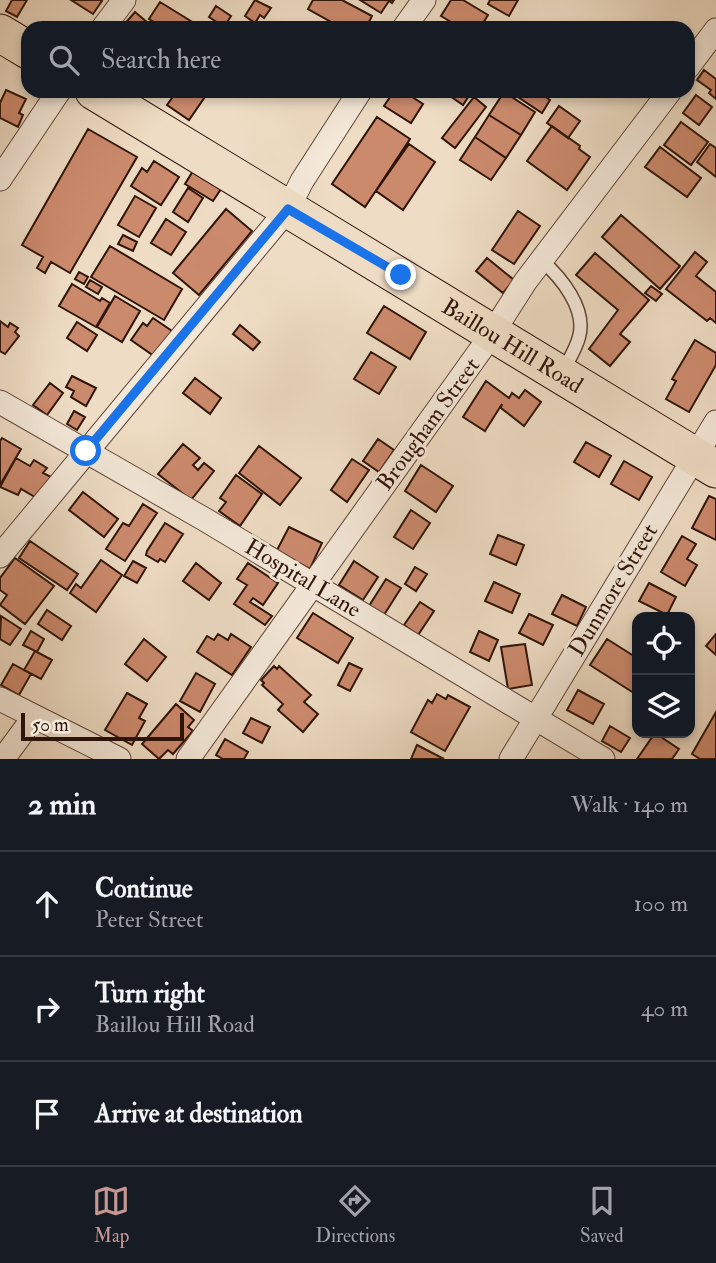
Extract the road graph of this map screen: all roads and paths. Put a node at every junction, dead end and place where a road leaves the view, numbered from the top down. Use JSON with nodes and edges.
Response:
{"nodes":[{"id":1,"x":124,"y":0,"type":"edge"},
{"id":2,"x":424,"y":0,"type":"edge"},
{"id":3,"x":108,"y":21,"type":"edge"},
{"id":4,"x":409,"y":21,"type":"edge"},
{"id":5,"x":716,"y":30,"type":"edge"},
{"id":6,"x":0,"y":33,"type":"edge"},
{"id":7,"x":21,"y":46,"type":"edge"},
{"id":8,"x":695,"y":58,"type":"edge"},
{"id":9,"x":54,"y":98,"type":"edge"},
{"id":10,"x":106,"y":98,"type":"edge"},
{"id":11,"x":355,"y":98,"type":"edge"},
{"id":12,"x":665,"y":98,"type":"edge"},
{"id":13,"x":0,"y":179,"type":"edge"},
{"id":14,"x":288,"y":209,"type":"junction"},
{"id":15,"x":541,"y":260,"type":"junction"},
{"id":16,"x":492,"y":334,"type":"junction"},
{"id":17,"x":561,"y":376,"type":"junction"},
{"id":18,"x":0,"y":402,"type":"edge"},
{"id":19,"x":716,"y":422,"type":"edge"},
{"id":20,"x":86,"y":451,"type":"junction"},
{"id":21,"x":705,"y":463,"type":"edge"},
{"id":22,"x":0,"y":556,"type":"edge"},
{"id":23,"x":313,"y":584,"type":"junction"},
{"id":24,"x":0,"y":699,"type":"edge"},
{"id":25,"x":34,"y":717,"type":"junction"},
{"id":26,"x":537,"y":718,"type":"junction"},
{"id":27,"x":3,"y":759,"type":"edge"},
{"id":28,"x":119,"y":759,"type":"edge"},
{"id":29,"x":188,"y":759,"type":"edge"},
{"id":30,"x":511,"y":759,"type":"edge"},
{"id":31,"x":603,"y":759,"type":"edge"}],
"edges":[{"from":1,"to":3,"type":"street"},
{"from":2,"to":4,"type":"street"},
{"from":5,"to":8,"type":"street"},
{"from":6,"to":7,"type":"main road"},
{"from":9,"to":13,"type":"street"},
{"from":10,"to":14,"type":"main road","name":"Baillou Hill Road"},
{"from":11,"to":14,"type":"street"},
{"from":12,"to":15,"type":"street","name":"Brougham Street"},
{"from":14,"to":16,"type":"main road","name":"Baillou Hill Road"},
{"from":14,"to":20,"type":"street"},
{"from":15,"to":16,"type":"street","name":"Brougham Street"},
{"from":15,"to":17,"type":"lane"},
{"from":16,"to":17,"type":"main road","name":"Baillou Hill Road"},
{"from":16,"to":23,"type":"street","name":"Brougham Street"},
{"from":17,"to":21,"type":"main road","name":"Baillou Hill Road"},
{"from":18,"to":20,"type":"street","name":"Hospital Lane"},
{"from":19,"to":21,"type":"street","name":"Dunmore Street"},
{"from":20,"to":22,"type":"street"},
{"from":20,"to":23,"type":"street","name":"Hospital Lane"},
{"from":21,"to":26,"type":"street","name":"Dunmore Street"},
{"from":23,"to":26,"type":"street","name":"Hospital Lane"},
{"from":23,"to":29,"type":"street","name":"Brougham Street"},
{"from":24,"to":25,"type":"street"},
{"from":25,"to":27,"type":"street"},
{"from":25,"to":28,"type":"street"},
{"from":26,"to":30,"type":"street","name":"Dunmore Street"},
{"from":26,"to":31,"type":"street","name":"Hospital Lane"}]}
